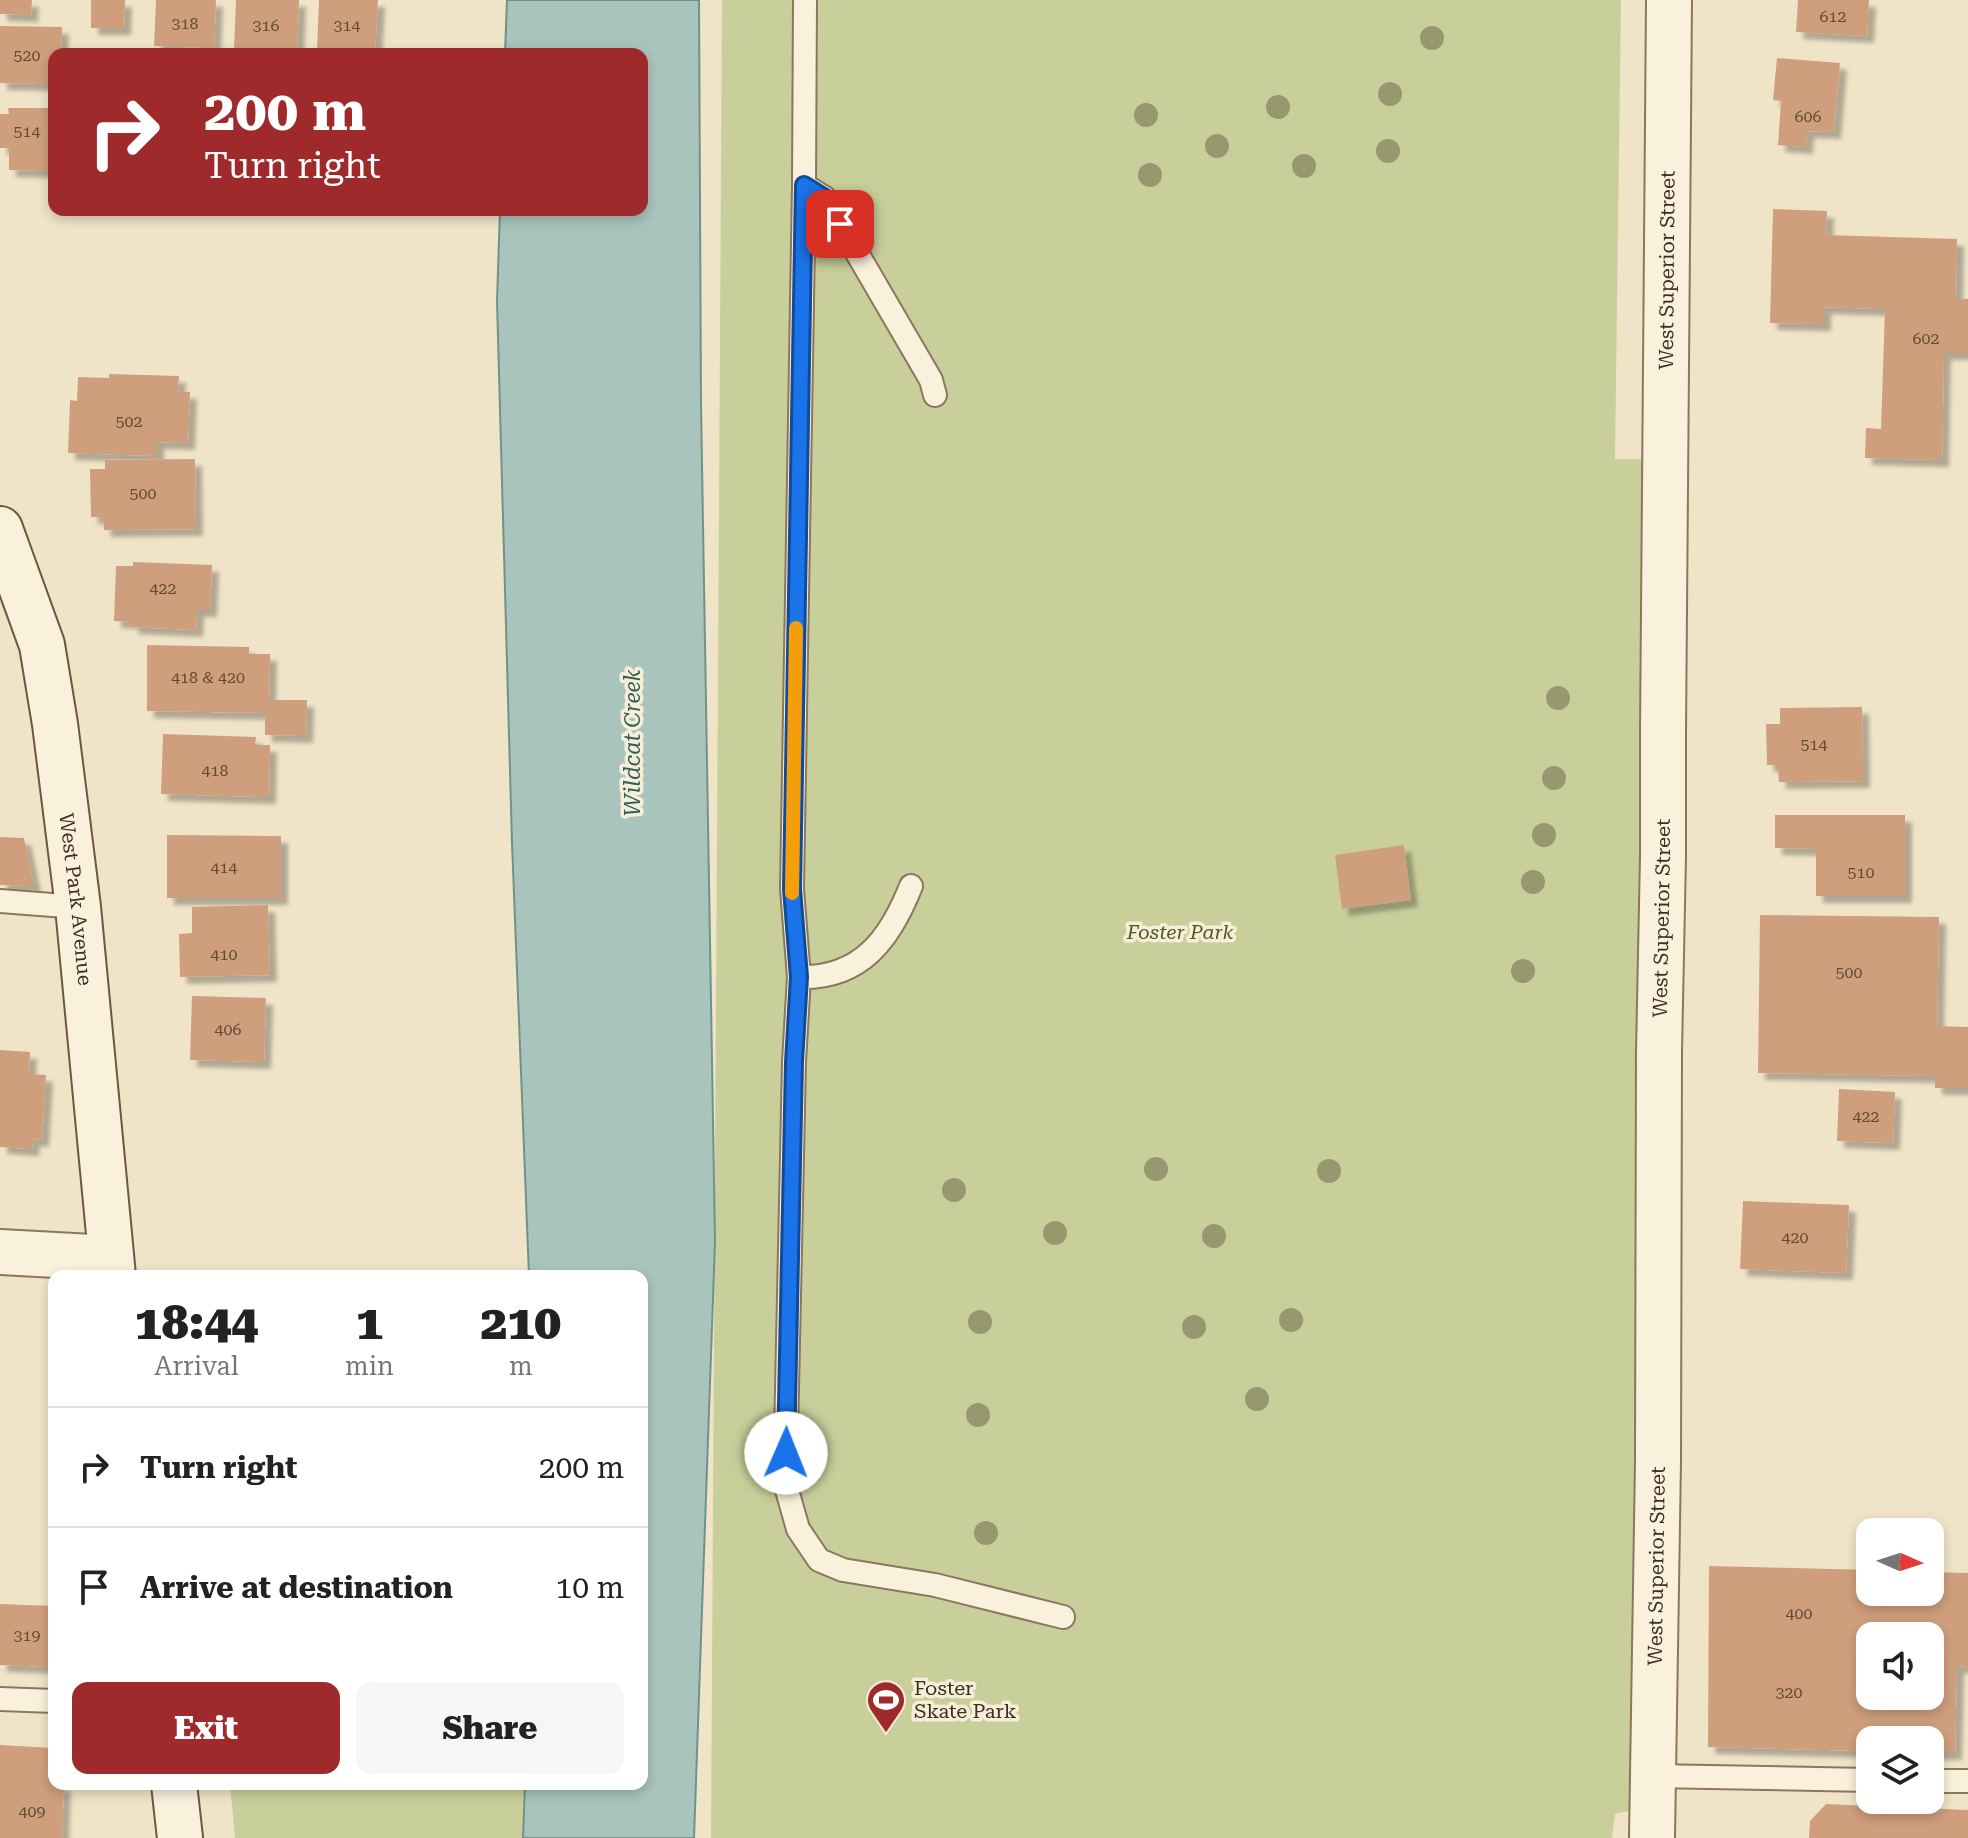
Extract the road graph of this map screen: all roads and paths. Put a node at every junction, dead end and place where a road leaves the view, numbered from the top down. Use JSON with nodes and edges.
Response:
{"nodes":[{"id":1,"x":805,"y":0,"type":"edge"},
{"id":2,"x":1669,"y":0,"type":"edge"},
{"id":3,"x":804,"y":185,"type":"junction"},
{"id":4,"x":935,"y":395,"type":"dead end"},
{"id":5,"x":4,"y":551,"type":"edge"},
{"id":6,"x":911,"y":886,"type":"dead end"},
{"id":7,"x":0,"y":901,"type":"edge"},
{"id":8,"x":78,"y":907,"type":"junction"},
{"id":9,"x":799,"y":977,"type":"junction"},
{"id":10,"x":0,"y":1252,"type":"edge"},
{"id":11,"x":112,"y":1267,"type":"edge"},
{"id":12,"x":1063,"y":1617,"type":"dead end"},
{"id":13,"x":0,"y":1699,"type":"edge"},
{"id":14,"x":48,"y":1701,"type":"edge"},
{"id":15,"x":1652,"y":1776,"type":"junction"},
{"id":16,"x":1856,"y":1780,"type":"edge"},
{"id":17,"x":1944,"y":1781,"type":"edge"},
{"id":18,"x":1968,"y":1781,"type":"edge"},
{"id":19,"x":175,"y":1790,"type":"edge"},
{"id":20,"x":180,"y":1838,"type":"edge"},
{"id":21,"x":1652,"y":1838,"type":"edge"}],
"edges":[{"from":1,"to":3,"type":"lane"},
{"from":2,"to":15,"type":"street","name":"West Superior Street"},
{"from":3,"to":4,"type":"lane"},
{"from":3,"to":9,"type":"lane"},
{"from":5,"to":8,"type":"street","name":"West Park Avenue"},
{"from":6,"to":9,"type":"lane"},
{"from":7,"to":8,"type":"lane"},
{"from":8,"to":11,"type":"street","name":"West Park Avenue"},
{"from":9,"to":12,"type":"lane"},
{"from":10,"to":11,"type":"street"},
{"from":13,"to":14,"type":"lane"},
{"from":15,"to":16,"type":"lane"},
{"from":15,"to":21,"type":"street","name":"West Superior Street"},
{"from":17,"to":18,"type":"lane"},
{"from":19,"to":20,"type":"street"}]}
